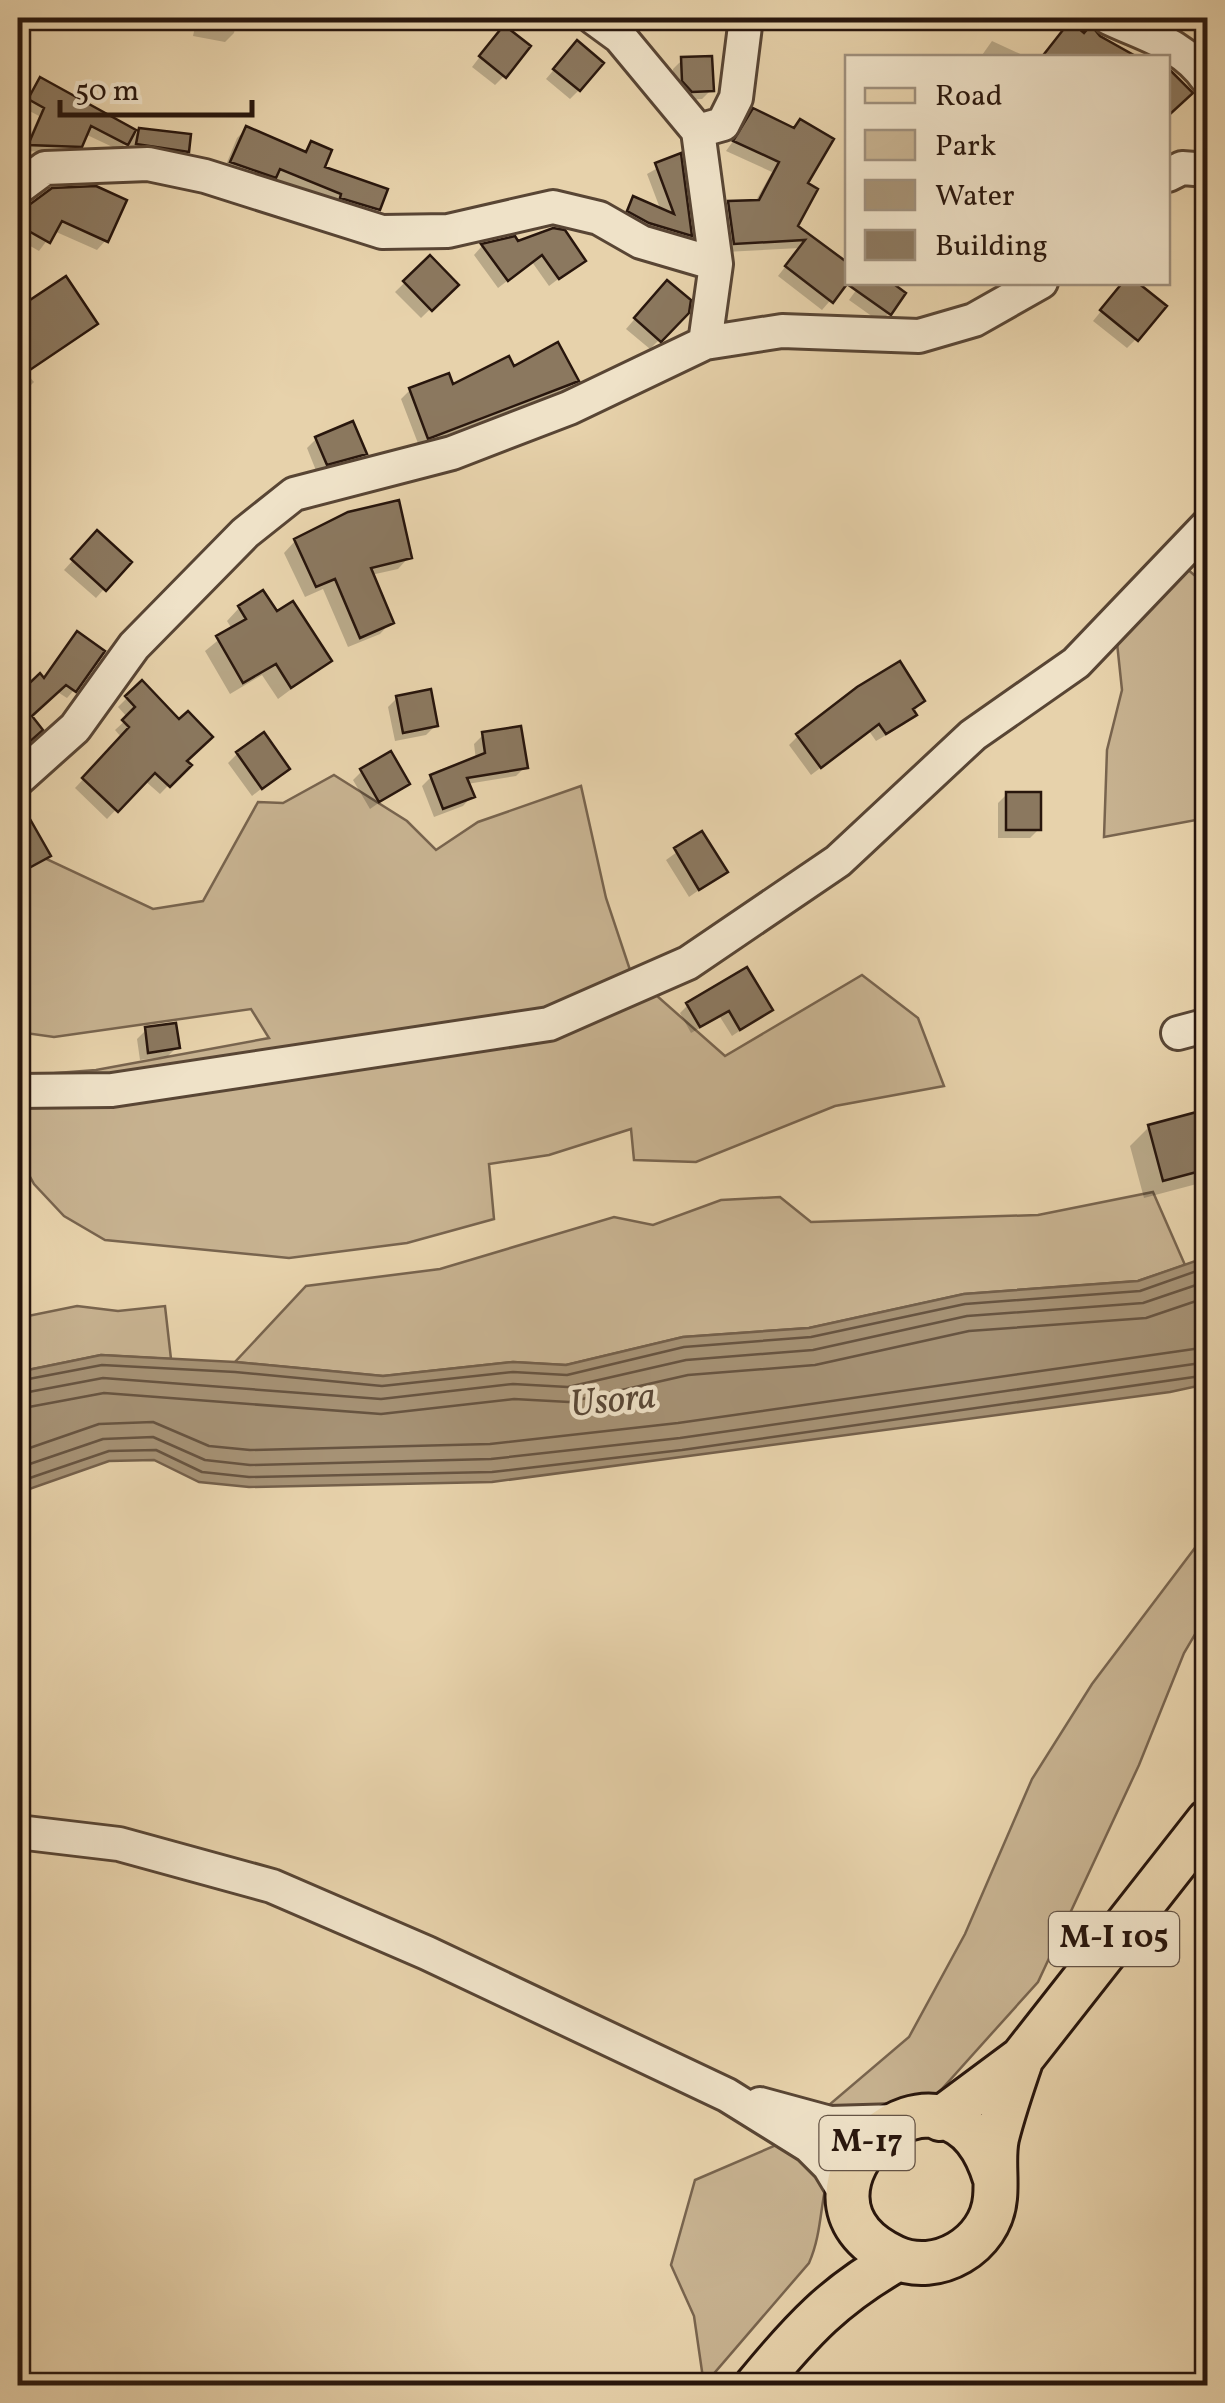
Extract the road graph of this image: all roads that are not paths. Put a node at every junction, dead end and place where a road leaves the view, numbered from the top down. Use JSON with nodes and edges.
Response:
{"nodes":[{"id":1,"x":594,"y":18,"type":"edge"},
{"id":2,"x":746,"y":18,"type":"edge"},
{"id":3,"x":1109,"y":18,"type":"edge"},
{"id":4,"x":1208,"y":80,"type":"edge"},
{"id":5,"x":698,"y":131,"type":"junction"},
{"id":6,"x":1208,"y":170,"type":"edge"},
{"id":7,"x":1170,"y":174,"type":"edge"},
{"id":8,"x":18,"y":188,"type":"edge"},
{"id":9,"x":716,"y":264,"type":"junction"},
{"id":10,"x":1035,"y":285,"type":"edge"},
{"id":11,"x":706,"y":344,"type":"junction"},
{"id":12,"x":1208,"y":525,"type":"edge"},
{"id":13,"x":18,"y":779,"type":"edge"},
{"id":14,"x":18,"y":1092,"type":"edge"},
{"id":15,"x":1208,"y":1821,"type":"edge"},
{"id":16,"x":18,"y":1832,"type":"edge"},
{"id":17,"x":1022,"y":2058,"type":"junction"},
{"id":18,"x":727,"y":2094,"type":"junction"},
{"id":19,"x":940,"y":2119,"type":"junction"},
{"id":20,"x":897,"y":2121,"type":"junction"},
{"id":21,"x":995,"y":2179,"type":"junction"},
{"id":22,"x":852,"y":2210,"type":"junction"},
{"id":23,"x":898,"y":2260,"type":"junction"},
{"id":24,"x":815,"y":2314,"type":"junction"},
{"id":25,"x":756,"y":2386,"type":"edge"}],
"edges":[{"from":1,"to":5,"type":"street"},
{"from":2,"to":5,"type":"street"},
{"from":3,"to":4,"type":"street"},
{"from":5,"to":9,"type":"street"},
{"from":6,"to":7,"type":"street"},
{"from":8,"to":9,"type":"street"},
{"from":9,"to":11,"type":"street"},
{"from":10,"to":11,"type":"street"},
{"from":11,"to":13,"type":"street"},
{"from":12,"to":14,"type":"street"},
{"from":15,"to":17,"type":"main road","number":"M-I 105"},
{"from":16,"to":18,"type":"street"},
{"from":17,"to":19,"type":"main road","number":"M-17"},
{"from":17,"to":21,"type":"main road","number":"M-17"},
{"from":18,"to":20,"type":"street"},
{"from":18,"to":22,"type":"street"},
{"from":19,"to":20,"type":"main road","number":"M-17"},
{"from":19,"to":21,"type":"main road","number":"M-17"},
{"from":20,"to":22,"type":"main road","number":"M-17"},
{"from":21,"to":23,"type":"main road","number":"M-17"},
{"from":22,"to":23,"type":"main road","number":"M-17"},
{"from":22,"to":24,"type":"main road","number":"M-17"},
{"from":23,"to":24,"type":"main road","number":"M-17"},
{"from":24,"to":25,"type":"main road","number":"M-17"}]}
